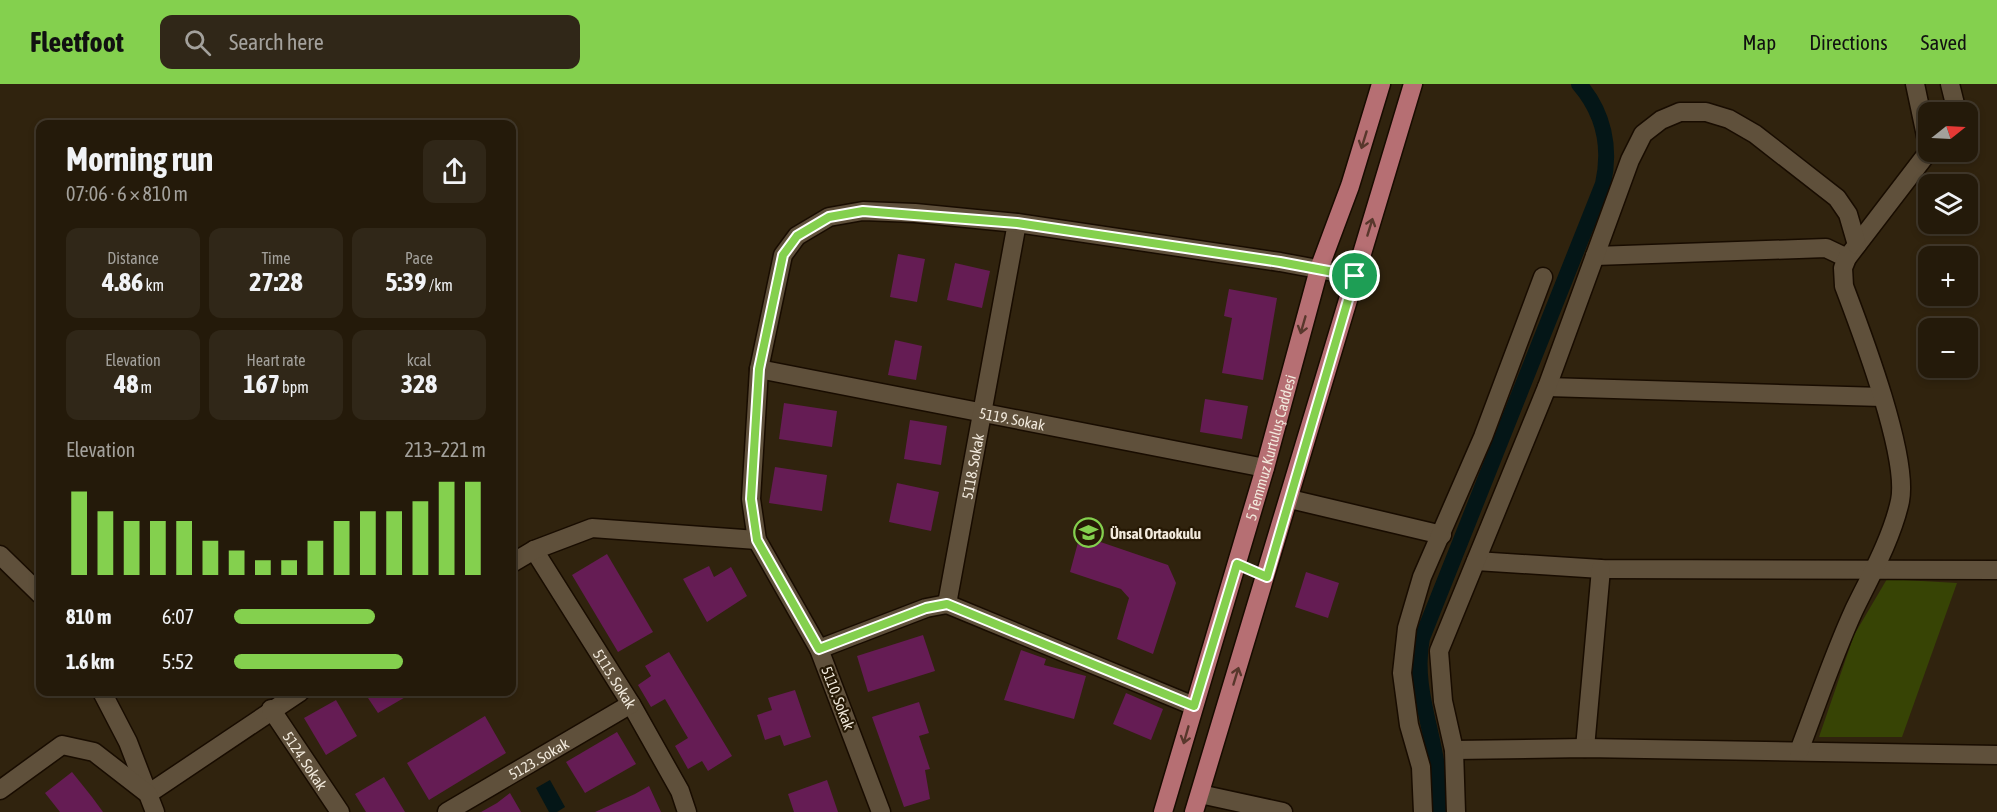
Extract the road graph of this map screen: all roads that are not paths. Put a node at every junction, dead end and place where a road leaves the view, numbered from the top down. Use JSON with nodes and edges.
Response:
{"nodes":[{"id":1,"x":1381,"y":84,"type":"edge"},
{"id":2,"x":1413,"y":84,"type":"edge"},
{"id":3,"x":1915,"y":84,"type":"edge"},
{"id":4,"x":1950,"y":84,"type":"edge"},
{"id":5,"x":1919,"y":102,"type":"edge"},
{"id":6,"x":1954,"y":102,"type":"edge"},
{"id":7,"x":1921,"y":162,"type":"edge"},
{"id":8,"x":1017,"y":223,"type":"junction"},
{"id":9,"x":1852,"y":251,"type":"junction"},
{"id":10,"x":1595,"y":256,"type":"junction"},
{"id":11,"x":1319,"y":269,"type":"junction"},
{"id":12,"x":1355,"y":276,"type":"junction"},
{"id":13,"x":1543,"y":277,"type":"dead end"},
{"id":14,"x":759,"y":369,"type":"junction"},
{"id":15,"x":1546,"y":387,"type":"junction"},
{"id":16,"x":1882,"y":397,"type":"junction"},
{"id":17,"x":982,"y":414,"type":"junction"},
{"id":18,"x":1265,"y":468,"type":"junction"},
{"id":19,"x":1290,"y":499,"type":"junction"},
{"id":20,"x":1442,"y":535,"type":"junction"},
{"id":21,"x":757,"y":540,"type":"junction"},
{"id":22,"x":534,"y":550,"type":"junction"},
{"id":23,"x":0,"y":555,"type":"edge"},
{"id":24,"x":516,"y":561,"type":"edge"},
{"id":25,"x":1476,"y":561,"type":"junction"},
{"id":26,"x":1237,"y":564,"type":"junction"},
{"id":27,"x":1875,"y":567,"type":"junction"},
{"id":28,"x":1601,"y":569,"type":"junction"},
{"id":29,"x":1997,"y":570,"type":"edge"},
{"id":30,"x":1267,"y":577,"type":"junction"},
{"id":31,"x":36,"y":590,"type":"edge"},
{"id":32,"x":947,"y":604,"type":"junction"},
{"id":33,"x":819,"y":649,"type":"junction"},
{"id":34,"x":104,"y":696,"type":"edge"},
{"id":35,"x":293,"y":696,"type":"edge"},
{"id":36,"x":631,"y":704,"type":"junction"},
{"id":37,"x":1194,"y":706,"type":"junction"},
{"id":38,"x":272,"y":709,"type":"junction"},
{"id":39,"x":1585,"y":748,"type":"junction"},
{"id":40,"x":1454,"y":750,"type":"junction"},
{"id":41,"x":1799,"y":751,"type":"junction"},
{"id":42,"x":1997,"y":755,"type":"edge"},
{"id":43,"x":0,"y":790,"type":"edge"},
{"id":44,"x":1200,"y":794,"type":"junction"},
{"id":45,"x":153,"y":806,"type":"edge"},
{"id":46,"x":340,"y":812,"type":"edge"},
{"id":47,"x":447,"y":812,"type":"edge"},
{"id":48,"x":687,"y":812,"type":"edge"},
{"id":49,"x":881,"y":812,"type":"edge"},
{"id":50,"x":1163,"y":812,"type":"edge"},
{"id":51,"x":1194,"y":812,"type":"edge"},
{"id":52,"x":1283,"y":812,"type":"edge"},
{"id":53,"x":1423,"y":812,"type":"edge"},
{"id":54,"x":1456,"y":812,"type":"edge"}],
"edges":[{"from":1,"to":11,"type":"main road","name":"5 Temmuz Kurtuluş Caddesi","one_way":true},
{"from":12,"to":2,"type":"main road","one_way":true},
{"from":3,"to":5,"type":"street"},
{"from":4,"to":6,"type":"street"},
{"from":7,"to":9,"type":"street"},
{"from":8,"to":11,"type":"street","name":"5110. Sokak"},
{"from":8,"to":14,"type":"street","name":"5110. Sokak"},
{"from":8,"to":17,"type":"street","name":"5118. Sokak"},
{"from":9,"to":10,"type":"street"},
{"from":9,"to":10,"type":"street"},
{"from":9,"to":16,"type":"street"},
{"from":10,"to":15,"type":"street"},
{"from":11,"to":12,"type":"street","name":"5110. Sokak"},
{"from":11,"to":18,"type":"main road","name":"5 Temmuz Kurtuluş Caddesi","one_way":true},
{"from":12,"to":19,"type":"main road"},
{"from":13,"to":20,"type":"street"},
{"from":14,"to":17,"type":"street","name":"5119. Sokak"},
{"from":14,"to":21,"type":"street","name":"5110. Sokak"},
{"from":15,"to":16,"type":"street"},
{"from":15,"to":25,"type":"street"},
{"from":16,"to":27,"type":"street"},
{"from":17,"to":18,"type":"street","name":"5119. Sokak"},
{"from":17,"to":32,"type":"street","name":"5118. Sokak"},
{"from":18,"to":26,"type":"main road","name":"5 Temmuz Kurtuluş Caddesi"},
{"from":19,"to":20,"type":"street"},
{"from":19,"to":30,"type":"main road"},
{"from":20,"to":53,"type":"street"},
{"from":21,"to":22,"type":"street"},
{"from":21,"to":33,"type":"street","name":"5110. Sokak"},
{"from":22,"to":24,"type":"street"},
{"from":22,"to":36,"type":"street","name":"5115. Sokak"},
{"from":23,"to":31,"type":"street"},
{"from":25,"to":28,"type":"street"},
{"from":25,"to":40,"type":"street"},
{"from":26,"to":30,"type":"main road"},
{"from":26,"to":37,"type":"main road","name":"5 Temmuz Kurtuluş Caddesi"},
{"from":27,"to":28,"type":"street"},
{"from":27,"to":29,"type":"street"},
{"from":27,"to":41,"type":"street"},
{"from":28,"to":39,"type":"street"},
{"from":44,"to":30,"type":"main road","one_way":true},
{"from":32,"to":33,"type":"street"},
{"from":32,"to":37,"type":"street"},
{"from":33,"to":49,"type":"street","name":"5110. Sokak"},
{"from":34,"to":45,"type":"street"},
{"from":35,"to":38,"type":"street"},
{"from":36,"to":47,"type":"street","name":"5123. Sokak"},
{"from":36,"to":48,"type":"street","name":"5115. Sokak"},
{"from":37,"to":50,"type":"main road","name":"5 Temmuz Kurtuluş Caddesi","one_way":true},
{"from":38,"to":45,"type":"street"},
{"from":38,"to":46,"type":"street","name":"5124. Sokak"},
{"from":39,"to":40,"type":"street"},
{"from":39,"to":41,"type":"street"},
{"from":40,"to":54,"type":"street"},
{"from":41,"to":42,"type":"street"},
{"from":43,"to":45,"type":"street"},
{"from":44,"to":51,"type":"main road"},
{"from":44,"to":52,"type":"street"}]}
